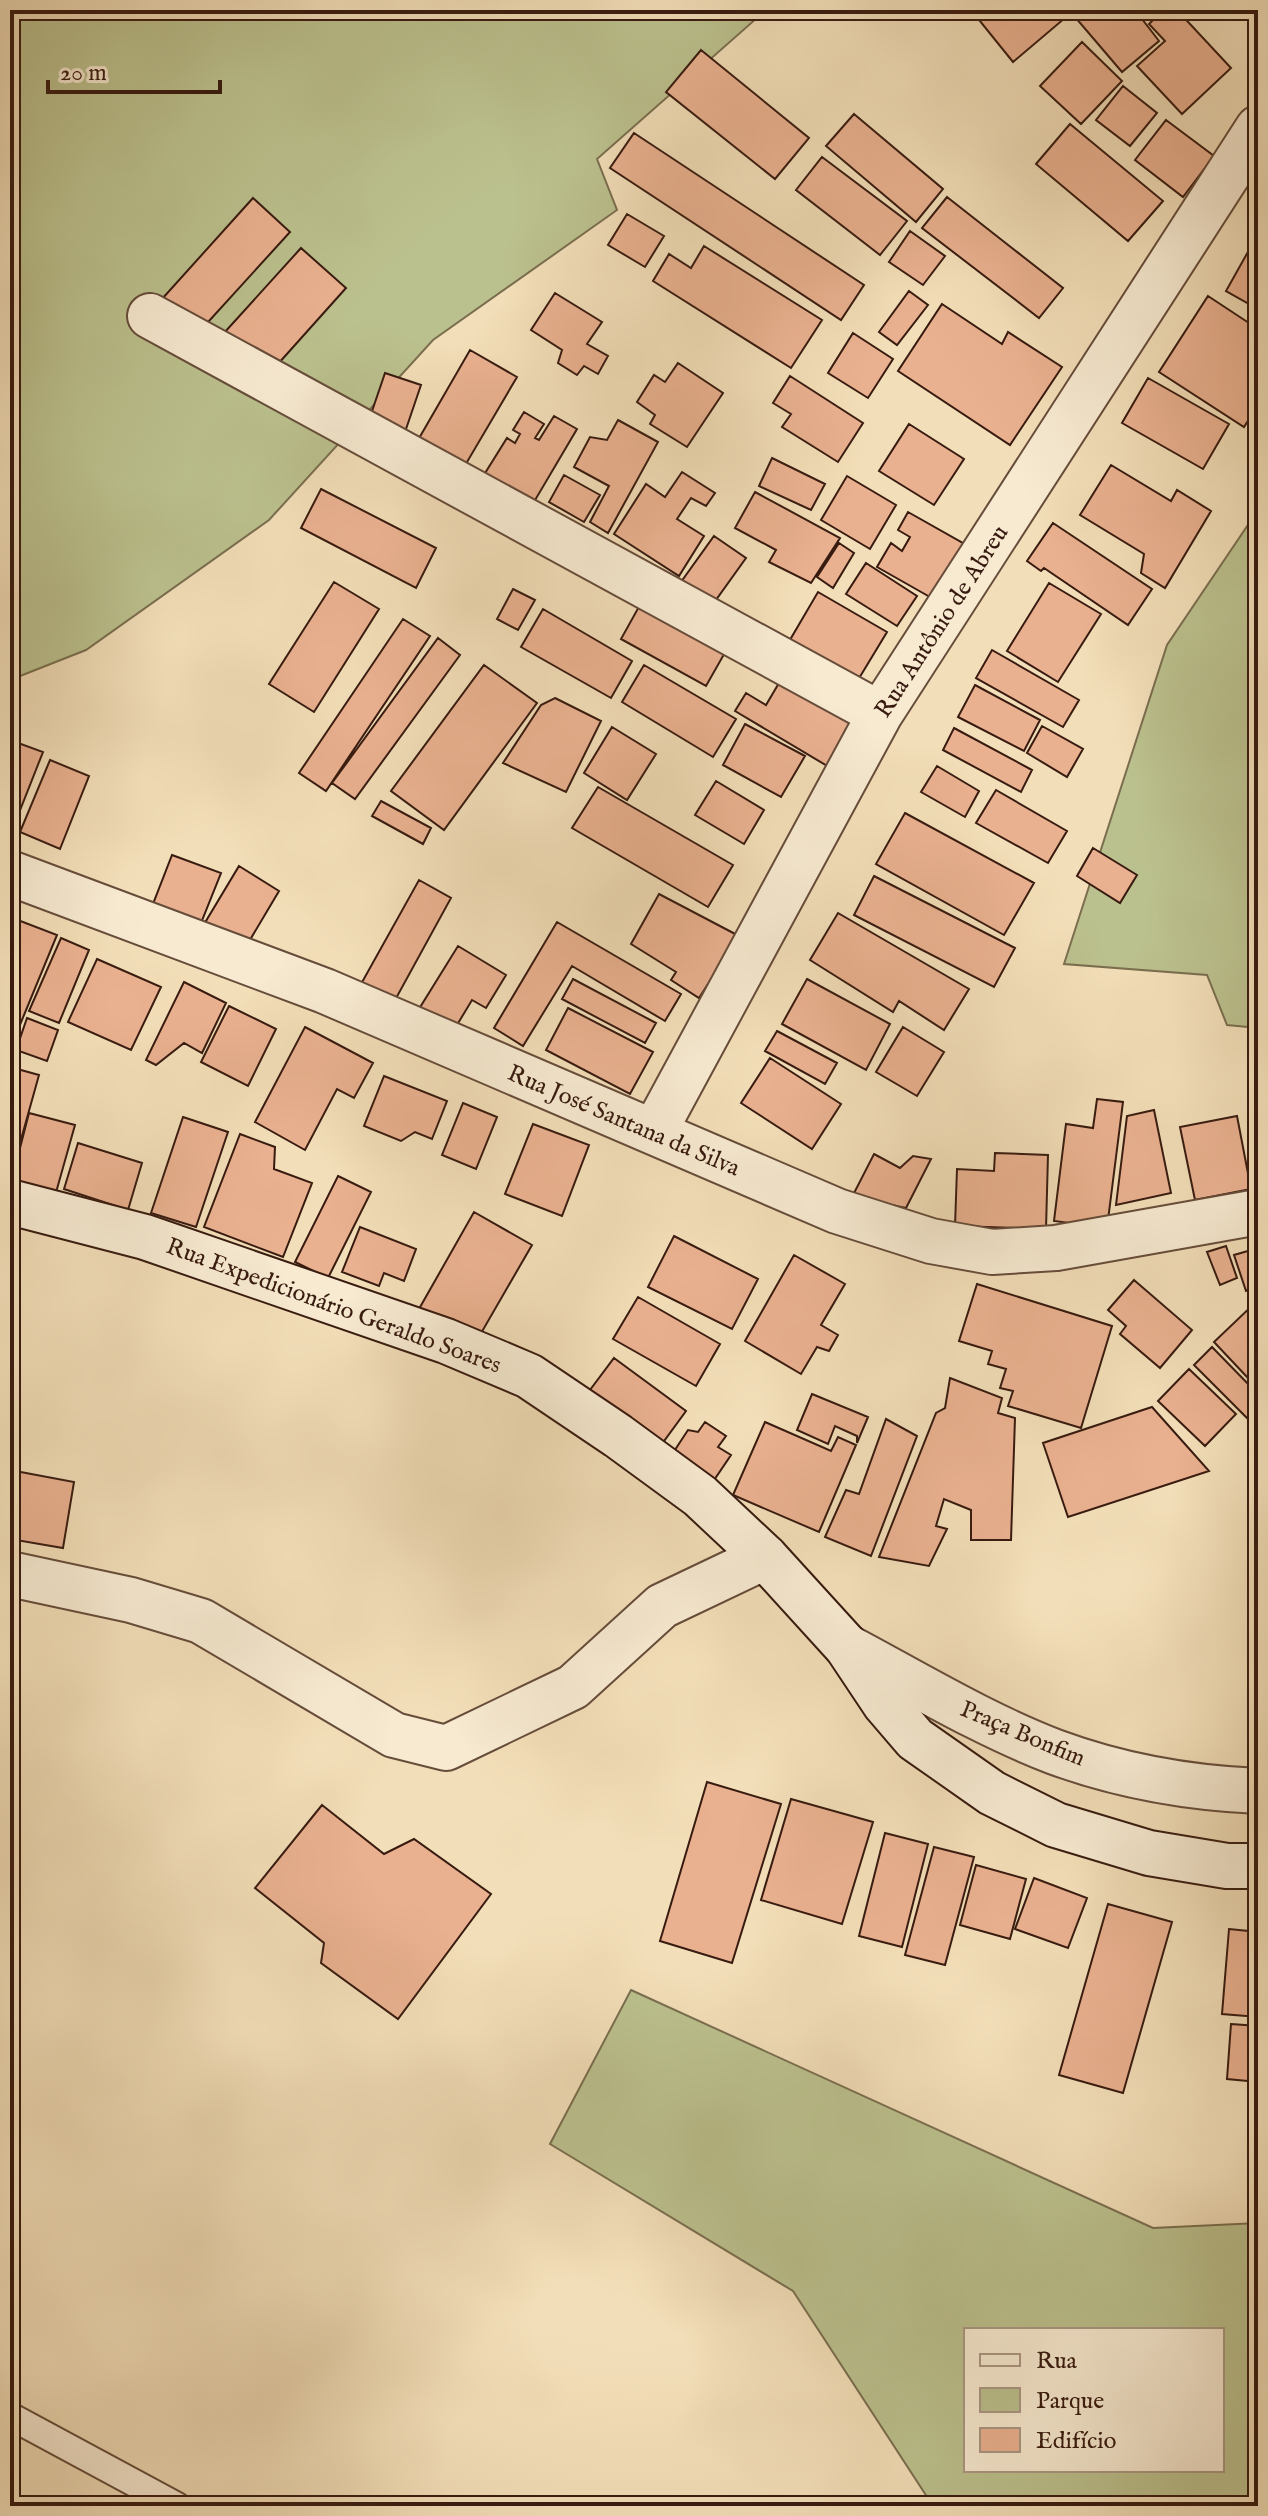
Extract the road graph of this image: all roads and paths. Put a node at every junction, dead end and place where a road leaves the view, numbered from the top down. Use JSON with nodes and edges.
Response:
{"nodes":[{"id":1,"x":1258,"y":128,"type":"edge"},
{"id":2,"x":150,"y":316,"type":"dead end"},
{"id":3,"x":880,"y":714,"type":"junction"},
{"id":4,"x":10,"y":873,"type":"edge"},
{"id":5,"x":654,"y":1132,"type":"junction"},
{"id":6,"x":10,"y":1202,"type":"edge"},
{"id":7,"x":1258,"y":1212,"type":"edge"},
{"id":8,"x":765,"y":1557,"type":"junction"},
{"id":9,"x":10,"y":1574,"type":"edge"},
{"id":10,"x":847,"y":1647,"type":"junction"},
{"id":11,"x":1258,"y":1791,"type":"edge"},
{"id":12,"x":1258,"y":1866,"type":"edge"},
{"id":13,"x":10,"y":2416,"type":"edge"},
{"id":14,"x":177,"y":2506,"type":"edge"}],
"edges":[{"from":1,"to":3,"type":"street","name":"Rua Antônio de Abreu"},
{"from":2,"to":3,"type":"street"},
{"from":3,"to":5,"type":"street","name":"Rua Antônio de Abreu"},
{"from":4,"to":5,"type":"street","name":"Rua José Santana da Silva"},
{"from":5,"to":7,"type":"street","name":"Rua José Santana da Silva"},
{"from":6,"to":8,"type":"street","name":"Rua Expedicionário Geraldo Soares"},
{"from":8,"to":9,"type":"street"},
{"from":8,"to":10,"type":"street","name":"Rua Expedicionário Geraldo Soares"},
{"from":10,"to":11,"type":"street","name":"Praça Bonfim"},
{"from":10,"to":12,"type":"street"},
{"from":13,"to":14,"type":"lane"}]}
